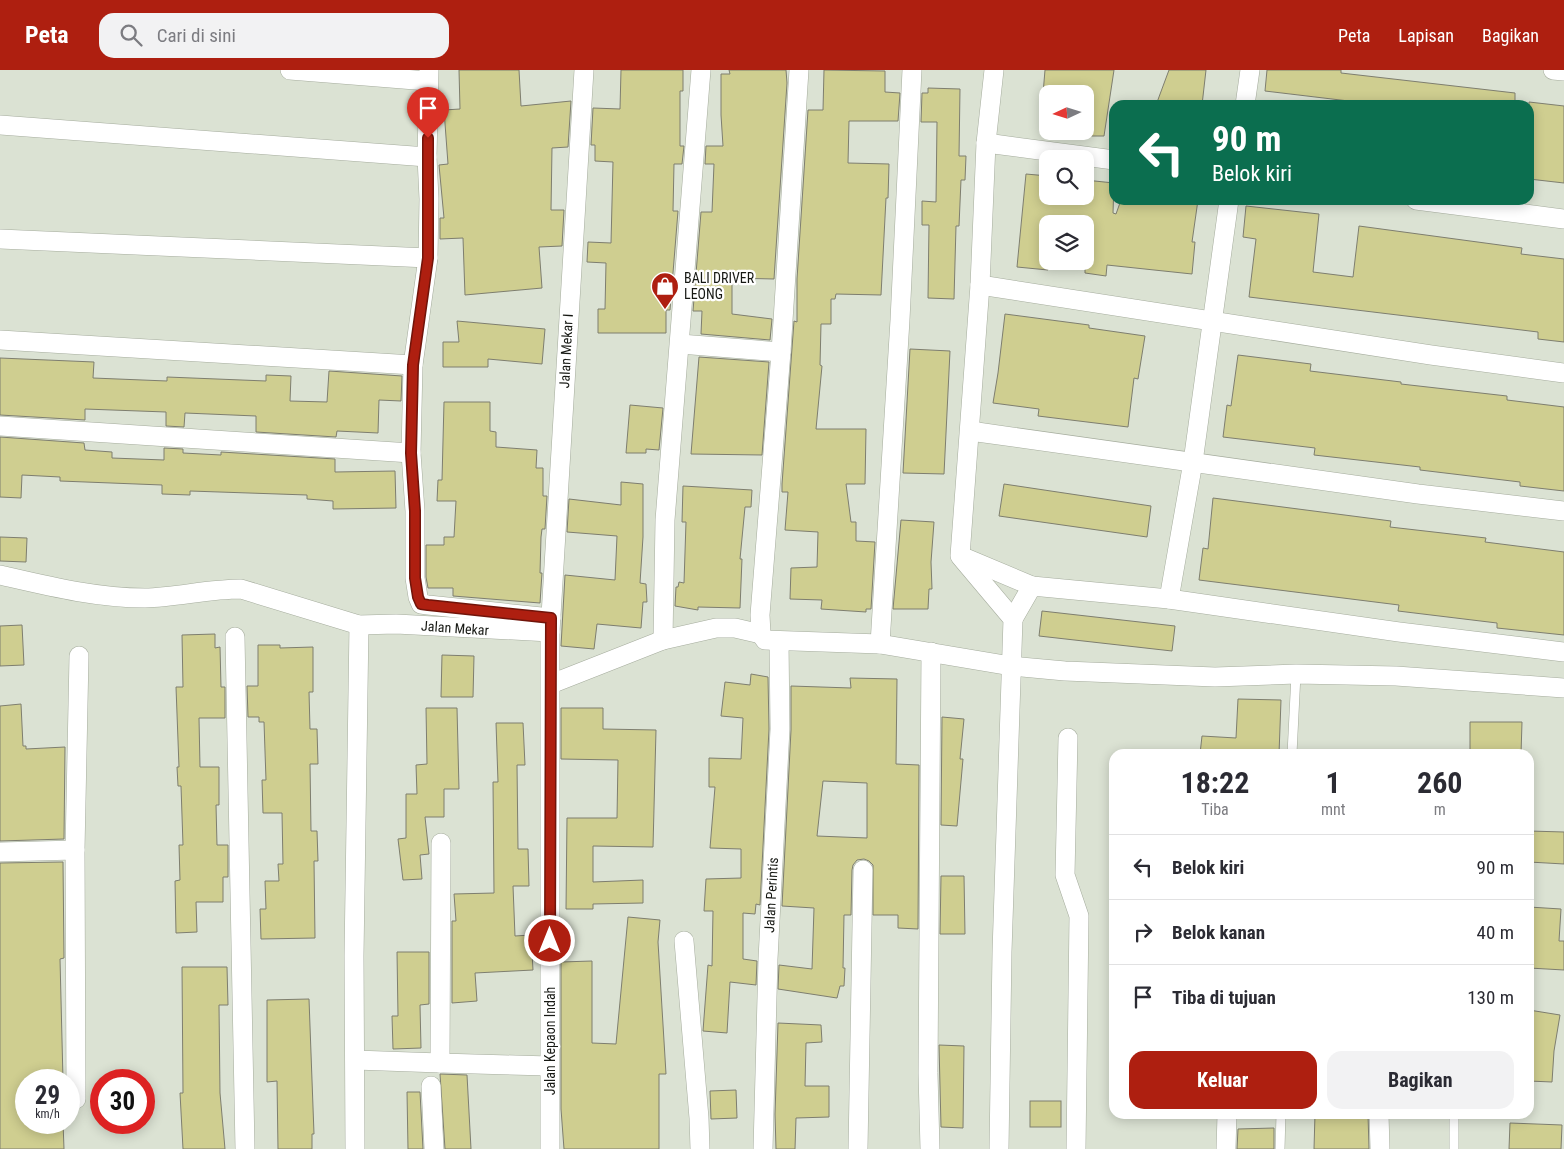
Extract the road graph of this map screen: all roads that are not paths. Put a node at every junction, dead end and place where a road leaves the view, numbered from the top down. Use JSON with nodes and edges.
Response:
{"nodes":[{"id":1,"x":290,"y":70,"type":"edge"},
{"id":2,"x":584,"y":70,"type":"edge"},
{"id":3,"x":701,"y":70,"type":"edge"},
{"id":4,"x":799,"y":70,"type":"edge"},
{"id":5,"x":912,"y":70,"type":"edge"},
{"id":6,"x":994,"y":70,"type":"edge"},
{"id":7,"x":1250,"y":70,"type":"edge"},
{"id":8,"x":1553,"y":70,"type":"edge"},
{"id":9,"x":1564,"y":72,"type":"edge"},
{"id":10,"x":429,"y":76,"type":"edge"},
{"id":11,"x":1246,"y":100,"type":"edge"},
{"id":12,"x":0,"y":125,"type":"edge"},
{"id":13,"x":986,"y":143,"type":"junction"},
{"id":14,"x":427,"y":157,"type":"junction"},
{"id":15,"x":1109,"y":159,"type":"edge"},
{"id":16,"x":1229,"y":205,"type":"edge"},
{"id":17,"x":1455,"y":205,"type":"edge"},
{"id":18,"x":1564,"y":219,"type":"edge"},
{"id":19,"x":0,"y":239,"type":"edge"},
{"id":20,"x":428,"y":258,"type":"junction"},
{"id":21,"x":980,"y":285,"type":"junction"},
{"id":22,"x":1213,"y":321,"type":"junction"},
{"id":23,"x":0,"y":340,"type":"edge"},
{"id":24,"x":680,"y":344,"type":"junction"},
{"id":25,"x":781,"y":352,"type":"junction"},
{"id":26,"x":413,"y":365,"type":"junction"},
{"id":27,"x":1564,"y":373,"type":"edge"},
{"id":28,"x":0,"y":426,"type":"edge"},
{"id":29,"x":970,"y":431,"type":"junction"},
{"id":30,"x":411,"y":453,"type":"junction"},
{"id":31,"x":1193,"y":462,"type":"junction"},
{"id":32,"x":1564,"y":511,"type":"edge"},
{"id":33,"x":960,"y":556,"type":"junction"},
{"id":34,"x":0,"y":575,"type":"edge"},
{"id":35,"x":1032,"y":586,"type":"junction"},
{"id":36,"x":1169,"y":599,"type":"junction"},
{"id":37,"x":1013,"y":619,"type":"junction"},
{"id":38,"x":359,"y":624,"type":"junction"},
{"id":39,"x":550,"y":625,"type":"junction"},
{"id":40,"x":761,"y":634,"type":"junction"},
{"id":41,"x":235,"y":637,"type":"dead end"},
{"id":42,"x":663,"y":640,"type":"junction"},
{"id":43,"x":779,"y":641,"type":"junction"},
{"id":44,"x":880,"y":644,"type":"junction"},
{"id":45,"x":930,"y":652,"type":"junction"},
{"id":46,"x":1564,"y":652,"type":"edge"},
{"id":47,"x":79,"y":656,"type":"dead end"},
{"id":48,"x":1011,"y":666,"type":"junction"},
{"id":49,"x":1296,"y":674,"type":"junction"},
{"id":50,"x":551,"y":684,"type":"junction"},
{"id":51,"x":1564,"y":688,"type":"edge"},
{"id":52,"x":1068,"y":738,"type":"dead end"},
{"id":53,"x":1292,"y":749,"type":"edge"},
{"id":54,"x":440,"y":843,"type":"dead end"},
{"id":55,"x":75,"y":850,"type":"junction"},
{"id":56,"x":0,"y":852,"type":"edge"},
{"id":57,"x":863,"y":870,"type":"dead end"},
{"id":58,"x":684,"y":941,"type":"dead end"},
{"id":59,"x":355,"y":1060,"type":"junction"},
{"id":60,"x":440,"y":1063,"type":"junction"},
{"id":61,"x":549,"y":1066,"type":"junction"},
{"id":62,"x":76,"y":1069,"type":"edge"},
{"id":63,"x":431,"y":1086,"type":"dead end"},
{"id":64,"x":1227,"y":1119,"type":"edge"},
{"id":65,"x":1281,"y":1119,"type":"edge"},
{"id":66,"x":1380,"y":1119,"type":"edge"},
{"id":67,"x":1454,"y":1119,"type":"edge"},
{"id":68,"x":245,"y":1149,"type":"edge"},
{"id":69,"x":355,"y":1149,"type":"edge"},
{"id":70,"x":434,"y":1149,"type":"edge"},
{"id":71,"x":550,"y":1149,"type":"edge"},
{"id":72,"x":700,"y":1149,"type":"edge"},
{"id":73,"x":763,"y":1149,"type":"edge"},
{"id":74,"x":858,"y":1149,"type":"edge"},
{"id":75,"x":930,"y":1149,"type":"edge"},
{"id":76,"x":999,"y":1149,"type":"edge"},
{"id":77,"x":1076,"y":1149,"type":"edge"},
{"id":78,"x":1226,"y":1149,"type":"edge"},
{"id":79,"x":1280,"y":1149,"type":"edge"},
{"id":80,"x":1380,"y":1149,"type":"edge"},
{"id":81,"x":1454,"y":1149,"type":"edge"}],
"edges":[{"from":1,"to":10,"type":"street"},
{"from":2,"to":39,"type":"street","name":"Jalan Mekar I"},
{"from":3,"to":24,"type":"street"},
{"from":4,"to":25,"type":"street"},
{"from":5,"to":44,"type":"street"},
{"from":6,"to":13,"type":"street"},
{"from":7,"to":11,"type":"street"},
{"from":8,"to":9,"type":"street"},
{"from":10,"to":14,"type":"street"},
{"from":12,"to":14,"type":"street"},
{"from":13,"to":15,"type":"street"},
{"from":13,"to":21,"type":"street"},
{"from":14,"to":20,"type":"street"},
{"from":16,"to":22,"type":"street"},
{"from":17,"to":18,"type":"street"},
{"from":19,"to":20,"type":"street"},
{"from":20,"to":26,"type":"street"},
{"from":21,"to":22,"type":"street"},
{"from":21,"to":29,"type":"street"},
{"from":22,"to":27,"type":"street"},
{"from":22,"to":31,"type":"street"},
{"from":23,"to":26,"type":"street"},
{"from":24,"to":25,"type":"street"},
{"from":24,"to":42,"type":"street"},
{"from":25,"to":40,"type":"street"},
{"from":26,"to":30,"type":"street"},
{"from":28,"to":30,"type":"street"},
{"from":29,"to":31,"type":"street"},
{"from":29,"to":33,"type":"street"},
{"from":30,"to":39,"type":"street"},
{"from":31,"to":32,"type":"street"},
{"from":31,"to":36,"type":"street"},
{"from":33,"to":35,"type":"street"},
{"from":33,"to":37,"type":"street"},
{"from":34,"to":38,"type":"street","name":"Jalan Mekar"},
{"from":35,"to":36,"type":"street"},
{"from":35,"to":37,"type":"street"},
{"from":36,"to":46,"type":"street"},
{"from":37,"to":48,"type":"street"},
{"from":38,"to":39,"type":"street","name":"Jalan Mekar"},
{"from":38,"to":59,"type":"street"},
{"from":39,"to":50,"type":"street","name":"Jalan Kepaon Indah"},
{"from":40,"to":42,"type":"street"},
{"from":40,"to":43,"type":"street"},
{"from":41,"to":68,"type":"street"},
{"from":42,"to":50,"type":"street"},
{"from":43,"to":44,"type":"street"},
{"from":43,"to":73,"type":"street","name":"Jalan Perintis"},
{"from":44,"to":45,"type":"street"},
{"from":45,"to":48,"type":"street"},
{"from":45,"to":75,"type":"street"},
{"from":47,"to":55,"type":"street"},
{"from":48,"to":49,"type":"street"},
{"from":48,"to":76,"type":"street"},
{"from":49,"to":51,"type":"street"},
{"from":49,"to":53,"type":"lane"},
{"from":50,"to":61,"type":"street","name":"Jalan Kepaon Indah"},
{"from":52,"to":77,"type":"street"},
{"from":54,"to":60,"type":"street"},
{"from":55,"to":56,"type":"street"},
{"from":55,"to":62,"type":"street"},
{"from":57,"to":74,"type":"street"},
{"from":58,"to":72,"type":"street"},
{"from":59,"to":60,"type":"street"},
{"from":59,"to":69,"type":"street"},
{"from":60,"to":61,"type":"street"},
{"from":61,"to":71,"type":"street","name":"Jalan Kepaon Indah"},
{"from":63,"to":70,"type":"street"},
{"from":64,"to":78,"type":"street"},
{"from":65,"to":79,"type":"lane"},
{"from":66,"to":80,"type":"street"},
{"from":67,"to":81,"type":"lane"}]}
